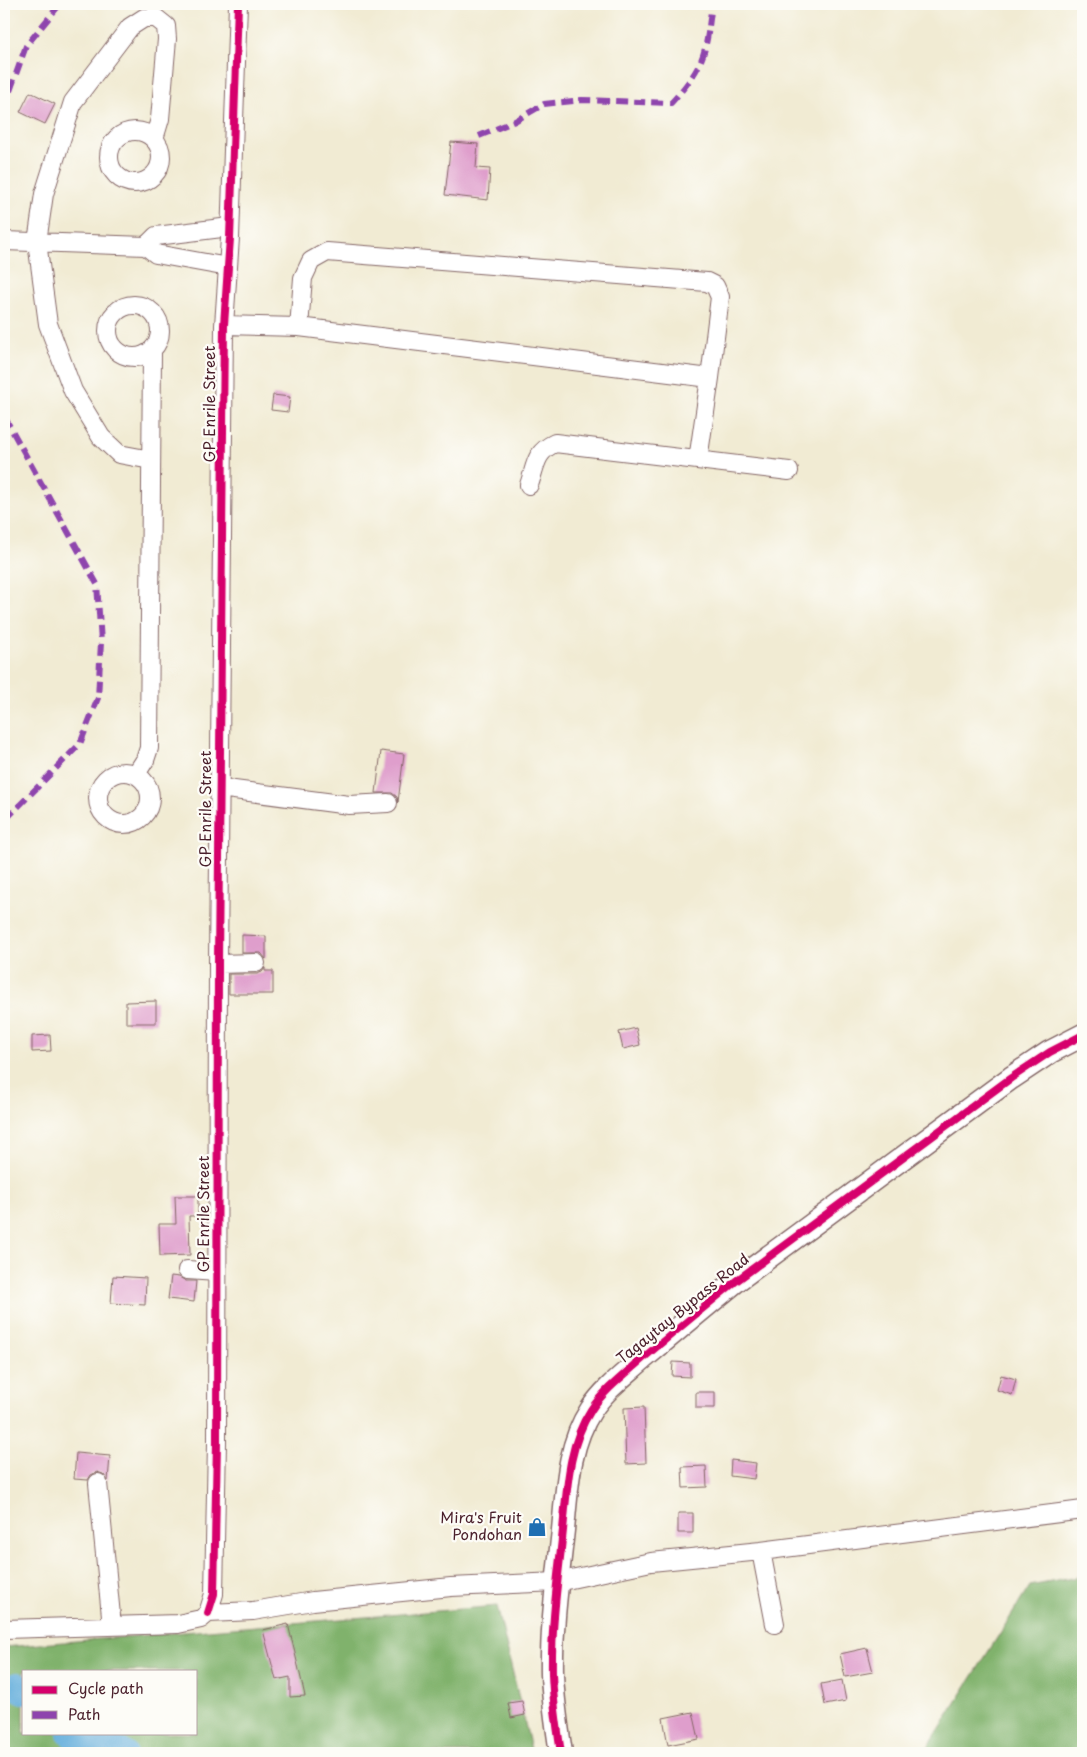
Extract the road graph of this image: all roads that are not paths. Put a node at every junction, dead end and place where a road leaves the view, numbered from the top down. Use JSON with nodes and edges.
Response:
{"nodes":[{"id":1,"x":238,"y":4,"type":"edge"},
{"id":2,"x":154,"y":139,"type":"dead end"},
{"id":3,"x":230,"y":227,"type":"junction"},
{"id":4,"x":4,"y":241,"type":"edge"},
{"id":5,"x":38,"y":242,"type":"junction"},
{"id":6,"x":146,"y":246,"type":"junction"},
{"id":7,"x":228,"y":267,"type":"junction"},
{"id":8,"x":224,"y":325,"type":"junction"},
{"id":9,"x":299,"y":327,"type":"junction"},
{"id":10,"x":152,"y":351,"type":"dead end"},
{"id":11,"x":710,"y":378,"type":"junction"},
{"id":12,"x":151,"y":460,"type":"junction"},
{"id":13,"x":698,"y":460,"type":"junction"},
{"id":14,"x":789,"y":471,"type":"dead end"},
{"id":15,"x":529,"y":485,"type":"dead end"},
{"id":16,"x":136,"y":774,"type":"dead end"},
{"id":17,"x":219,"y":788,"type":"junction"},
{"id":18,"x":388,"y":803,"type":"dead end"},
{"id":19,"x":256,"y":963,"type":"dead end"},
{"id":20,"x":218,"y":964,"type":"junction"},
{"id":21,"x":1083,"y":1035,"type":"edge"},
{"id":22,"x":187,"y":1270,"type":"dead end"},
{"id":23,"x":217,"y":1272,"type":"junction"},
{"id":24,"x":98,"y":1483,"type":"dead end"},
{"id":25,"x":1083,"y":1510,"type":"edge"},
{"id":26,"x":761,"y":1550,"type":"junction"},
{"id":27,"x":557,"y":1582,"type":"junction"},
{"id":28,"x":208,"y":1613,"type":"junction"},
{"id":29,"x":775,"y":1624,"type":"dead end"},
{"id":30,"x":112,"y":1626,"type":"junction"},
{"id":31,"x":4,"y":1629,"type":"edge"},
{"id":32,"x":562,"y":1753,"type":"edge"}],
"edges":[{"from":1,"to":3,"type":"street","name":"GP Enrile Street"},
{"from":2,"to":5,"type":"street"},
{"from":3,"to":6,"type":"street"},
{"from":3,"to":7,"type":"street","name":"GP Enrile Street"},
{"from":4,"to":5,"type":"street"},
{"from":5,"to":6,"type":"street"},
{"from":5,"to":12,"type":"street"},
{"from":6,"to":7,"type":"street"},
{"from":7,"to":8,"type":"street","name":"GP Enrile Street"},
{"from":8,"to":9,"type":"street"},
{"from":8,"to":17,"type":"street","name":"GP Enrile Street"},
{"from":9,"to":11,"type":"street"},
{"from":9,"to":11,"type":"street"},
{"from":10,"to":12,"type":"street"},
{"from":11,"to":13,"type":"street"},
{"from":12,"to":16,"type":"street"},
{"from":13,"to":14,"type":"street"},
{"from":13,"to":15,"type":"street"},
{"from":17,"to":18,"type":"street"},
{"from":17,"to":20,"type":"street","name":"GP Enrile Street"},
{"from":19,"to":20,"type":"street"},
{"from":20,"to":23,"type":"street","name":"GP Enrile Street"},
{"from":21,"to":27,"type":"main road","name":"Tagaytay Bypass Road"},
{"from":22,"to":23,"type":"street"},
{"from":23,"to":28,"type":"street","name":"GP Enrile Street"},
{"from":24,"to":30,"type":"street"},
{"from":25,"to":26,"type":"street"},
{"from":26,"to":27,"type":"street"},
{"from":26,"to":29,"type":"street"},
{"from":27,"to":28,"type":"street"},
{"from":27,"to":32,"type":"main road","name":"Tagaytay Bypass Road"},
{"from":28,"to":30,"type":"street"},
{"from":30,"to":31,"type":"street"}]}
